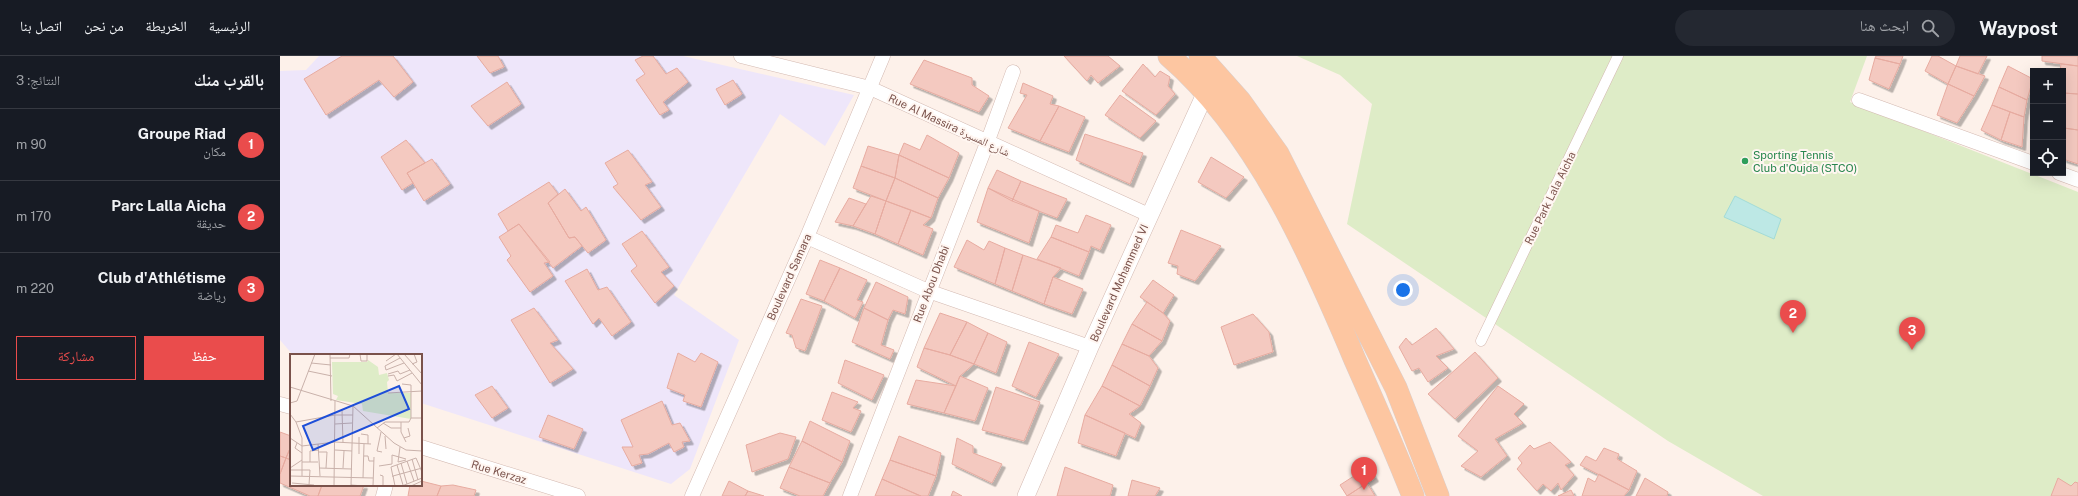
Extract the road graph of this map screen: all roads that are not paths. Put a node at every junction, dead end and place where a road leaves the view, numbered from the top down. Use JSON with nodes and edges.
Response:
{"nodes":[{"id":1,"x":741,"y":56,"type":"edge"},
{"id":2,"x":884,"y":56,"type":"edge"},
{"id":3,"x":1169,"y":56,"type":"edge"},
{"id":4,"x":1200,"y":56,"type":"edge"},
{"id":5,"x":1618,"y":56,"type":"edge"},
{"id":6,"x":1013,"y":72,"type":"dead end"},
{"id":7,"x":1211,"y":81,"type":"junction"},
{"id":8,"x":870,"y":88,"type":"junction"},
{"id":9,"x":1859,"y":100,"type":"dead end"},
{"id":10,"x":987,"y":143,"type":"junction"},
{"id":11,"x":2030,"y":162,"type":"edge"},
{"id":12,"x":2066,"y":176,"type":"edge"},
{"id":13,"x":2078,"y":180,"type":"edge"},
{"id":14,"x":1149,"y":216,"type":"junction"},
{"id":15,"x":807,"y":237,"type":"junction"},
{"id":16,"x":928,"y":290,"type":"junction"},
{"id":17,"x":1338,"y":295,"type":"junction"},
{"id":18,"x":1481,"y":341,"type":"dead end"},
{"id":19,"x":1090,"y":347,"type":"junction"},
{"id":20,"x":1396,"y":388,"type":"junction"},
{"id":21,"x":1372,"y":398,"type":"junction"},
{"id":22,"x":280,"y":404,"type":"edge"},
{"id":23,"x":290,"y":407,"type":"edge"},
{"id":24,"x":422,"y":447,"type":"edge"},
{"id":25,"x":386,"y":486,"type":"edge"},
{"id":26,"x":383,"y":496,"type":"edge"},
{"id":27,"x":578,"y":496,"type":"edge"},
{"id":28,"x":692,"y":496,"type":"edge"},
{"id":29,"x":850,"y":496,"type":"edge"},
{"id":30,"x":1026,"y":496,"type":"edge"},
{"id":31,"x":1413,"y":496,"type":"edge"},
{"id":32,"x":1438,"y":496,"type":"edge"}],
"edges":[{"from":1,"to":8,"type":"street","name":"Rue Al Massira شارع المسيرة"},
{"from":2,"to":8,"type":"street","name":"Boulevard Samara"},
{"from":3,"to":7,"type":"main road"},
{"from":4,"to":7,"type":"main road"},
{"from":5,"to":18,"type":"street","name":"Rue Park Lala Aicha"},
{"from":6,"to":10,"type":"street","name":"Rue Abou Dhabi"},
{"from":7,"to":14,"type":"street","name":"Boulevard Mohammed VI"},
{"from":7,"to":17,"type":"main road"},
{"from":8,"to":10,"type":"street","name":"Rue Al Massira شارع المسيرة"},
{"from":8,"to":15,"type":"street","name":"Boulevard Samara"},
{"from":9,"to":11,"type":"street"},
{"from":10,"to":14,"type":"street","name":"Rue Al Massira شارع المسيرة"},
{"from":10,"to":16,"type":"street","name":"Rue Abou Dhabi"},
{"from":12,"to":13,"type":"street"},
{"from":14,"to":19,"type":"street","name":"Boulevard Mohammed VI"},
{"from":15,"to":16,"type":"street"},
{"from":15,"to":28,"type":"street","name":"Boulevard Samara"},
{"from":16,"to":19,"type":"street"},
{"from":16,"to":29,"type":"street","name":"Rue Abou Dhabi"},
{"from":17,"to":20,"type":"main road"},
{"from":17,"to":21,"type":"main road"},
{"from":19,"to":30,"type":"street","name":"Boulevard Mohammed VI"},
{"from":20,"to":21,"type":"main road"},
{"from":20,"to":32,"type":"main road"},
{"from":21,"to":31,"type":"main road"},
{"from":22,"to":23,"type":"street"},
{"from":24,"to":27,"type":"street","name":"Rue Kerzaz"},
{"from":25,"to":26,"type":"street"}]}
